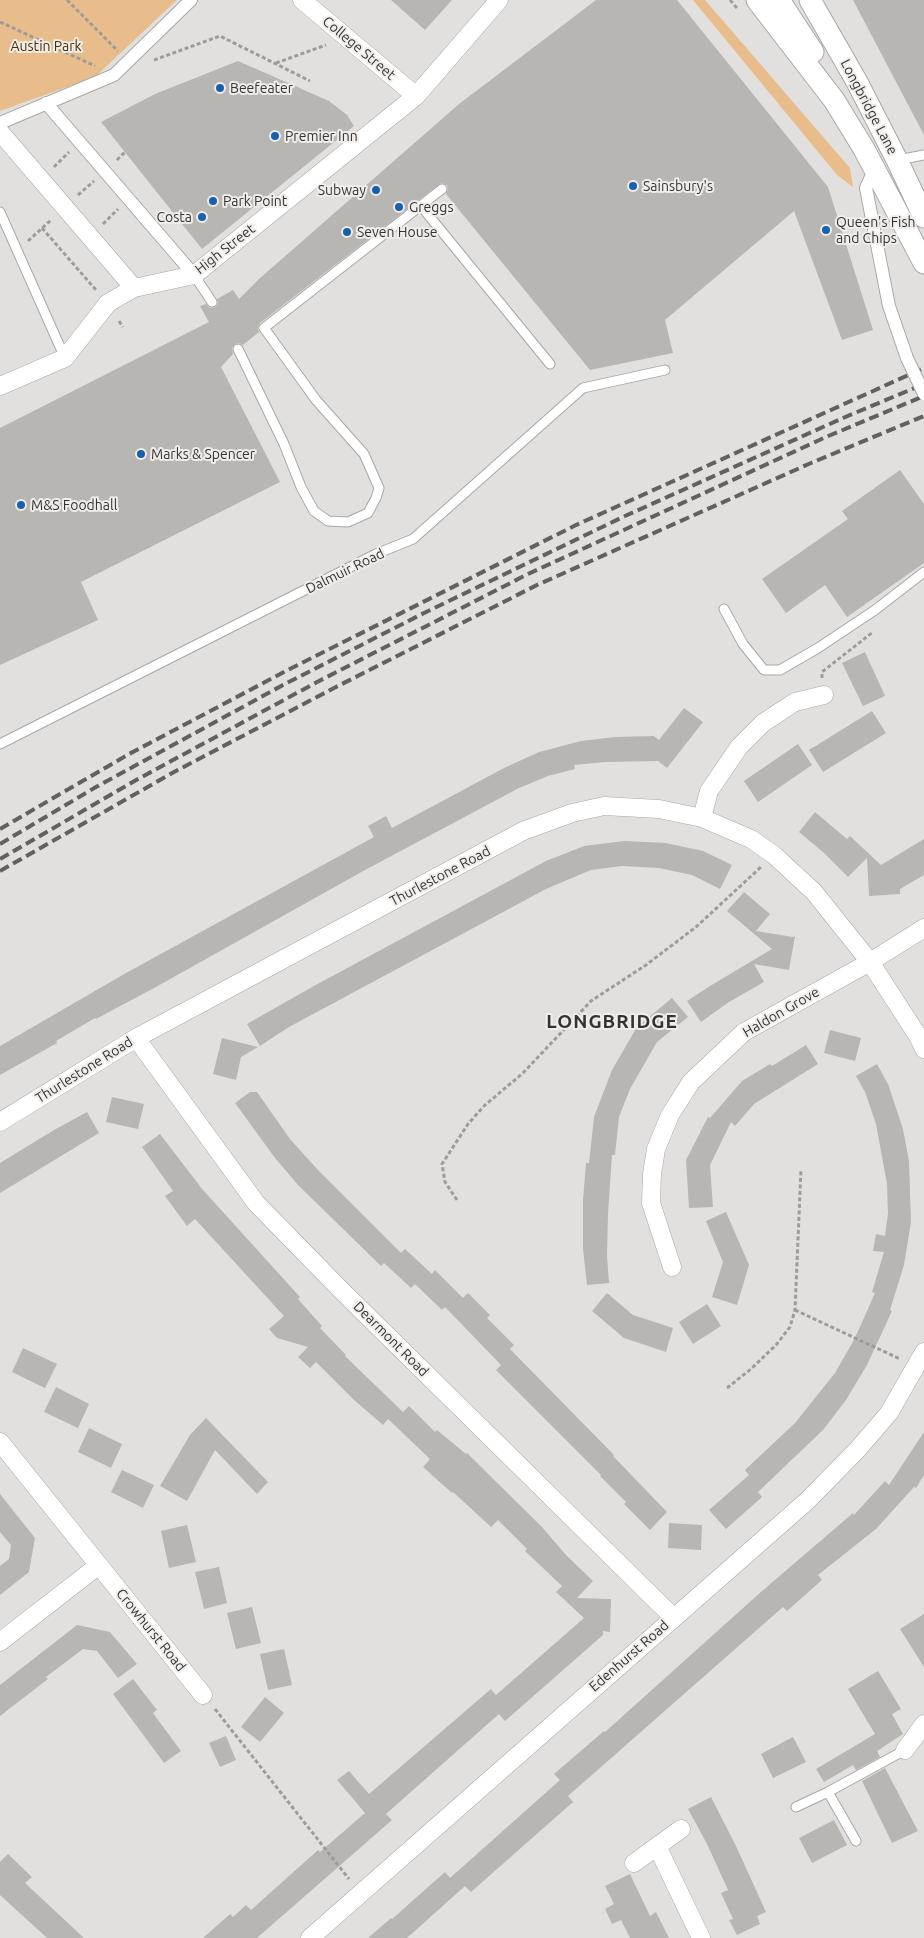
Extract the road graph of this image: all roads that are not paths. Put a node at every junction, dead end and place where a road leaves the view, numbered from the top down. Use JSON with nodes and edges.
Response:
{"nodes":[{"id":1,"x":191,"y":0,"type":"edge"},
{"id":2,"x":302,"y":0,"type":"edge"},
{"id":3,"x":500,"y":0,"type":"edge"},
{"id":4,"x":757,"y":0,"type":"edge"},
{"id":5,"x":778,"y":0,"type":"edge"},
{"id":6,"x":810,"y":0,"type":"edge"},
{"id":7,"x":416,"y":96,"type":"junction"},
{"id":8,"x":46,"y":103,"type":"junction"},
{"id":9,"x":0,"y":123,"type":"edge"},
{"id":10,"x":0,"y":132,"type":"edge"},
{"id":11,"x":864,"y":149,"type":"junction"},
{"id":12,"x":924,"y":155,"type":"edge"},
{"id":13,"x":897,"y":160,"type":"junction"},
{"id":14,"x":879,"y":174,"type":"junction"},
{"id":15,"x":442,"y":190,"type":"dead end"},
{"id":16,"x":421,"y":206,"type":"junction"},
{"id":17,"x":0,"y":212,"type":"edge"},
{"id":18,"x":924,"y":217,"type":"edge"},
{"id":19,"x":924,"y":263,"type":"edge"},
{"id":20,"x":194,"y":276,"type":"junction"},
{"id":21,"x":134,"y":288,"type":"junction"},
{"id":22,"x":212,"y":302,"type":"dead end"},
{"id":23,"x":238,"y":349,"type":"dead end"},
{"id":24,"x":65,"y":358,"type":"junction"},
{"id":25,"x":550,"y":364,"type":"dead end"},
{"id":26,"x":664,"y":370,"type":"dead end"},
{"id":27,"x":0,"y":386,"type":"edge"},
{"id":28,"x":924,"y":394,"type":"edge"},
{"id":29,"x":924,"y":572,"type":"edge"},
{"id":30,"x":724,"y":609,"type":"dead end"},
{"id":31,"x":824,"y":695,"type":"road end"},
{"id":32,"x":0,"y":744,"type":"edge"},
{"id":33,"x":702,"y":818,"type":"junction"},
{"id":34,"x":924,"y":928,"type":"edge"},
{"id":35,"x":870,"y":962,"type":"junction"},
{"id":36,"x":136,"y":1038,"type":"junction"},
{"id":37,"x":924,"y":1049,"type":"edge"},
{"id":38,"x":0,"y":1122,"type":"edge"},
{"id":39,"x":672,"y":1267,"type":"dead end"},
{"id":40,"x":920,"y":1360,"type":"edge"},
{"id":41,"x":0,"y":1442,"type":"edge"},
{"id":42,"x":99,"y":1565,"type":"junction"},
{"id":43,"x":673,"y":1617,"type":"junction"},
{"id":44,"x":0,"y":1642,"type":"edge"},
{"id":45,"x":203,"y":1695,"type":"road end"},
{"id":46,"x":924,"y":1724,"type":"edge"},
{"id":47,"x":905,"y":1750,"type":"joint"},
{"id":48,"x":828,"y":1792,"type":"junction"},
{"id":49,"x":796,"y":1807,"type":"dead end"},
{"id":50,"x":680,"y":1829,"type":"dead end"},
{"id":51,"x":856,"y":1841,"type":"dead end"},
{"id":52,"x":657,"y":1846,"type":"junction"},
{"id":53,"x":634,"y":1863,"type":"dead end"},
{"id":54,"x":310,"y":1938,"type":"edge"},
{"id":55,"x":701,"y":1938,"type":"edge"}],
"edges":[{"from":1,"to":8,"type":"street"},
{"from":2,"to":7,"type":"street","name":"College Street"},
{"from":3,"to":7,"type":"street","name":"High Street"},
{"from":4,"to":11,"type":"street","name":"Longbridge Lane"},
{"from":5,"to":11,"type":"street","name":"Longbridge Lane"},
{"from":6,"to":13,"type":"street","name":"Longbridge Lane"},
{"from":7,"to":20,"type":"street","name":"High Street"},
{"from":8,"to":9,"type":"street"},
{"from":8,"to":20,"type":"street"},
{"from":10,"to":21,"type":"street"},
{"from":11,"to":14,"type":"street","name":"Longbridge Lane"},
{"from":12,"to":13,"type":"lane"},
{"from":13,"to":18,"type":"street","name":"Longbridge Lane"},
{"from":14,"to":19,"type":"street","name":"Longbridge Lane"},
{"from":14,"to":28,"type":"street","name":"Longbridge Lane","bridge":true},
{"from":15,"to":16,"type":"lane"},
{"from":16,"to":23,"type":"lane"},
{"from":16,"to":25,"type":"lane"},
{"from":17,"to":24,"type":"lane"},
{"from":20,"to":21,"type":"street","name":"High Street"},
{"from":20,"to":22,"type":"lane"},
{"from":21,"to":24,"type":"street","name":"High Street"},
{"from":24,"to":27,"type":"street"},
{"from":26,"to":32,"type":"lane","name":"Dalmuir Road"},
{"from":29,"to":30,"type":"lane"},
{"from":31,"to":33,"type":"street"},
{"from":33,"to":35,"type":"street","name":"Thurlestone Road"},
{"from":33,"to":36,"type":"street","name":"Thurlestone Road"},
{"from":34,"to":35,"type":"street","name":"Haldon Grove"},
{"from":35,"to":37,"type":"street"},
{"from":35,"to":39,"type":"street","name":"Haldon Grove"},
{"from":36,"to":38,"type":"street","name":"Thurlestone Road"},
{"from":36,"to":43,"type":"street","name":"Dearmont Road"},
{"from":40,"to":43,"type":"street","name":"Edenhurst Road"},
{"from":41,"to":42,"type":"street","name":"Crowhurst Road"},
{"from":42,"to":44,"type":"street"},
{"from":42,"to":45,"type":"street","name":"Crowhurst Road"},
{"from":43,"to":54,"type":"street","name":"Edenhurst Road"},
{"from":46,"to":47,"type":"street"},
{"from":47,"to":48,"type":"lane"},
{"from":48,"to":49,"type":"lane"},
{"from":48,"to":51,"type":"lane"},
{"from":50,"to":52,"type":"street"},
{"from":52,"to":53,"type":"street"},
{"from":52,"to":55,"type":"street"}]}
